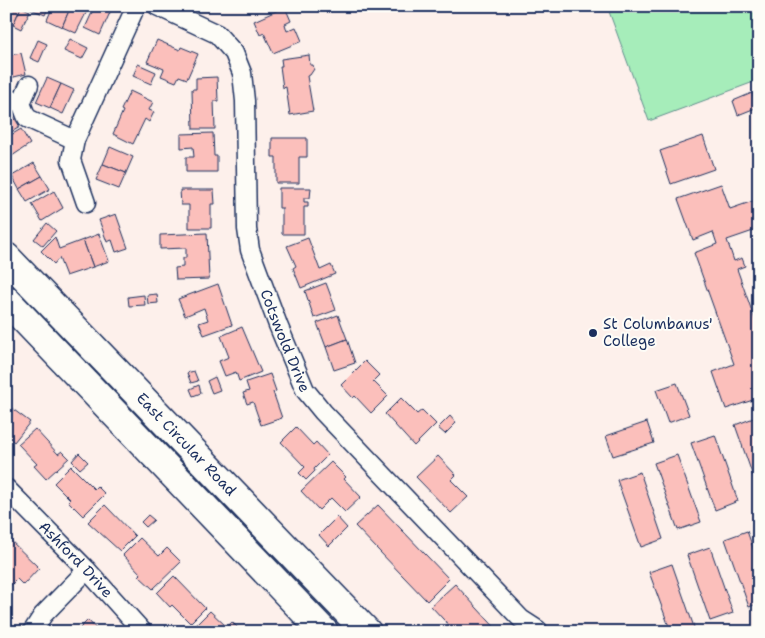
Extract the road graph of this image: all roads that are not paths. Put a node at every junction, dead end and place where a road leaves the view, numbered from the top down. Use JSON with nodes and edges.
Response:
{"nodes":[{"id":1,"x":136,"y":6,"type":"edge"},
{"id":2,"x":157,"y":6,"type":"edge"},
{"id":3,"x":29,"y":86,"type":"dead end"},
{"id":4,"x":13,"y":100,"type":"edge"},
{"id":5,"x":75,"y":140,"type":"junction"},
{"id":6,"x":86,"y":203,"type":"dead end"},
{"id":7,"x":6,"y":257,"type":"edge"},
{"id":8,"x":6,"y":300,"type":"edge"},
{"id":9,"x":6,"y":488,"type":"edge"},
{"id":10,"x":87,"y":570,"type":"junction"},
{"id":11,"x":538,"y":630,"type":"dead end"},
{"id":12,"x":32,"y":632,"type":"edge"},
{"id":13,"x":144,"y":632,"type":"edge"},
{"id":14,"x":324,"y":632,"type":"edge"},
{"id":15,"x":367,"y":632,"type":"edge"}],
"edges":[{"from":1,"to":5,"type":"street"},
{"from":2,"to":11,"type":"street","name":"Cotswold Drive"},
{"from":3,"to":4,"type":"street"},
{"from":4,"to":5,"type":"street"},
{"from":5,"to":6,"type":"street"},
{"from":7,"to":15,"type":"highway","name":"East Circular Road"},
{"from":8,"to":14,"type":"highway","name":"East Circular Road"},
{"from":9,"to":10,"type":"street","name":"Ashford Drive"},
{"from":10,"to":12,"type":"street"},
{"from":10,"to":13,"type":"street","name":"Ashford Drive"}]}
